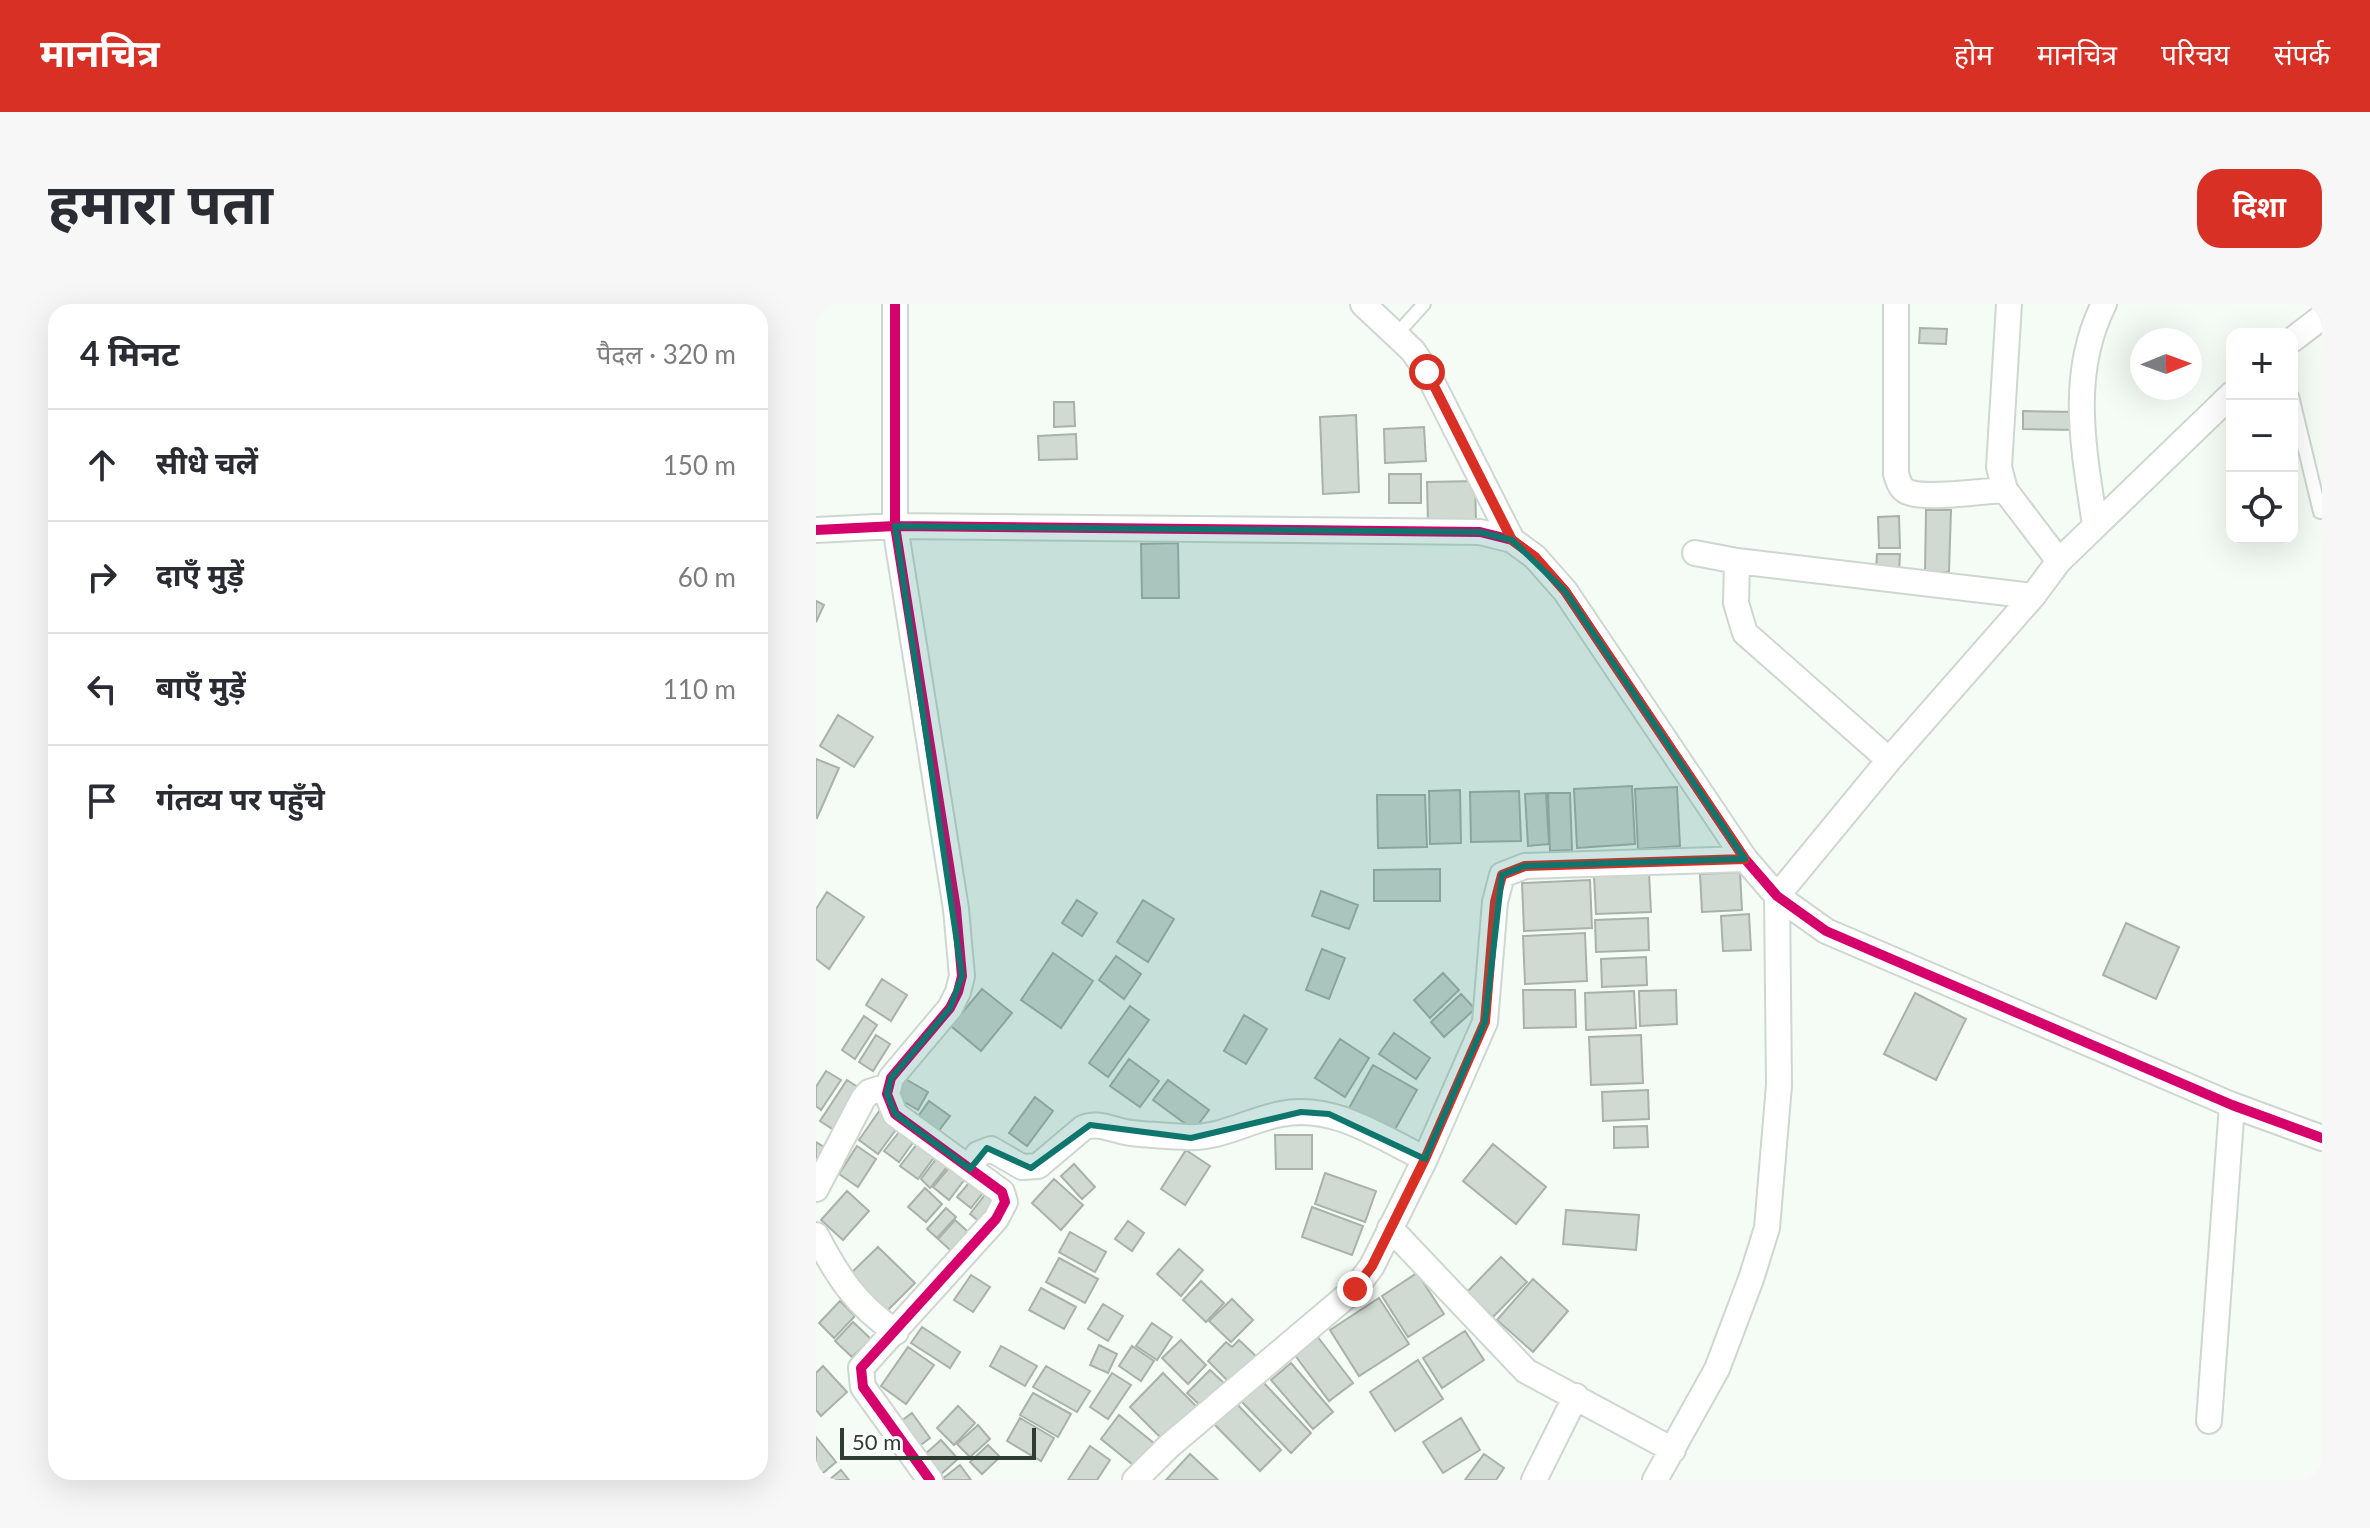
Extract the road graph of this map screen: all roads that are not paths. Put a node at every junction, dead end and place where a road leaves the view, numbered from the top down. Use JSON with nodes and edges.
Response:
{"nodes":[{"id":1,"x":895,"y":304,"type":"edge"},
{"id":2,"x":1363,"y":304,"type":"edge"},
{"id":3,"x":1424,"y":304,"type":"edge"},
{"id":4,"x":1896,"y":304,"type":"edge"},
{"id":5,"x":2009,"y":304,"type":"edge"},
{"id":6,"x":2104,"y":304,"type":"edge"},
{"id":7,"x":2322,"y":317,"type":"edge"},
{"id":8,"x":1396,"y":335,"type":"junction"},
{"id":9,"x":2298,"y":335,"type":"edge"},
{"id":10,"x":2226,"y":400,"type":"edge"},
{"id":11,"x":2293,"y":400,"type":"edge"},
{"id":12,"x":2005,"y":490,"type":"junction"},
{"id":13,"x":2320,"y":512,"type":"dead end"},
{"id":14,"x":2095,"y":525,"type":"junction"},
{"id":15,"x":895,"y":526,"type":"junction"},
{"id":16,"x":816,"y":530,"type":"edge"},
{"id":17,"x":1512,"y":540,"type":"junction"},
{"id":18,"x":1695,"y":553,"type":"dead end"},
{"id":19,"x":1737,"y":561,"type":"junction"},
{"id":20,"x":2059,"y":561,"type":"junction"},
{"id":21,"x":2033,"y":596,"type":"junction"},
{"id":22,"x":1889,"y":760,"type":"junction"},
{"id":23,"x":1745,"y":859,"type":"junction"},
{"id":24,"x":1777,"y":896,"type":"junction"},
{"id":25,"x":888,"y":1086,"type":"junction"},
{"id":26,"x":2232,"y":1105,"type":"junction"},
{"id":27,"x":2322,"y":1138,"type":"edge"},
{"id":28,"x":1425,"y":1159,"type":"junction"},
{"id":29,"x":970,"y":1169,"type":"junction"},
{"id":30,"x":816,"y":1189,"type":"edge"},
{"id":31,"x":1390,"y":1228,"type":"junction"},
{"id":32,"x":816,"y":1235,"type":"edge"},
{"id":33,"x":896,"y":1332,"type":"junction"},
{"id":34,"x":1576,"y":1396,"type":"junction"},
{"id":35,"x":2209,"y":1421,"type":"dead end"},
{"id":36,"x":1673,"y":1450,"type":"junction"},
{"id":37,"x":930,"y":1480,"type":"edge"},
{"id":38,"x":1135,"y":1480,"type":"edge"},
{"id":39,"x":1534,"y":1480,"type":"edge"},
{"id":40,"x":1655,"y":1480,"type":"edge"}],
"edges":[{"from":1,"to":15,"type":"street"},
{"from":2,"to":8,"type":"street"},
{"from":3,"to":8,"type":"lane"},
{"from":4,"to":12,"type":"street"},
{"from":5,"to":12,"type":"street"},
{"from":6,"to":14,"type":"street"},
{"from":7,"to":9,"type":"street"},
{"from":8,"to":17,"type":"street"},
{"from":10,"to":14,"type":"street"},
{"from":11,"to":13,"type":"lane"},
{"from":12,"to":20,"type":"street"},
{"from":14,"to":20,"type":"street"},
{"from":15,"to":16,"type":"street"},
{"from":15,"to":17,"type":"street"},
{"from":15,"to":25,"type":"street"},
{"from":17,"to":23,"type":"street"},
{"from":18,"to":19,"type":"street"},
{"from":19,"to":21,"type":"street"},
{"from":19,"to":22,"type":"street"},
{"from":20,"to":21,"type":"street"},
{"from":21,"to":22,"type":"street"},
{"from":22,"to":24,"type":"street"},
{"from":23,"to":24,"type":"street"},
{"from":23,"to":28,"type":"street"},
{"from":24,"to":26,"type":"street"},
{"from":24,"to":36,"type":"street"},
{"from":25,"to":29,"type":"street"},
{"from":25,"to":30,"type":"street"},
{"from":26,"to":27,"type":"street"},
{"from":26,"to":35,"type":"street"},
{"from":28,"to":29,"type":"street"},
{"from":28,"to":31,"type":"street"},
{"from":29,"to":33,"type":"street"},
{"from":31,"to":34,"type":"street"},
{"from":31,"to":38,"type":"street"},
{"from":32,"to":33,"type":"street"},
{"from":33,"to":37,"type":"street"},
{"from":34,"to":36,"type":"street"},
{"from":34,"to":39,"type":"street"},
{"from":36,"to":40,"type":"street"}]}
